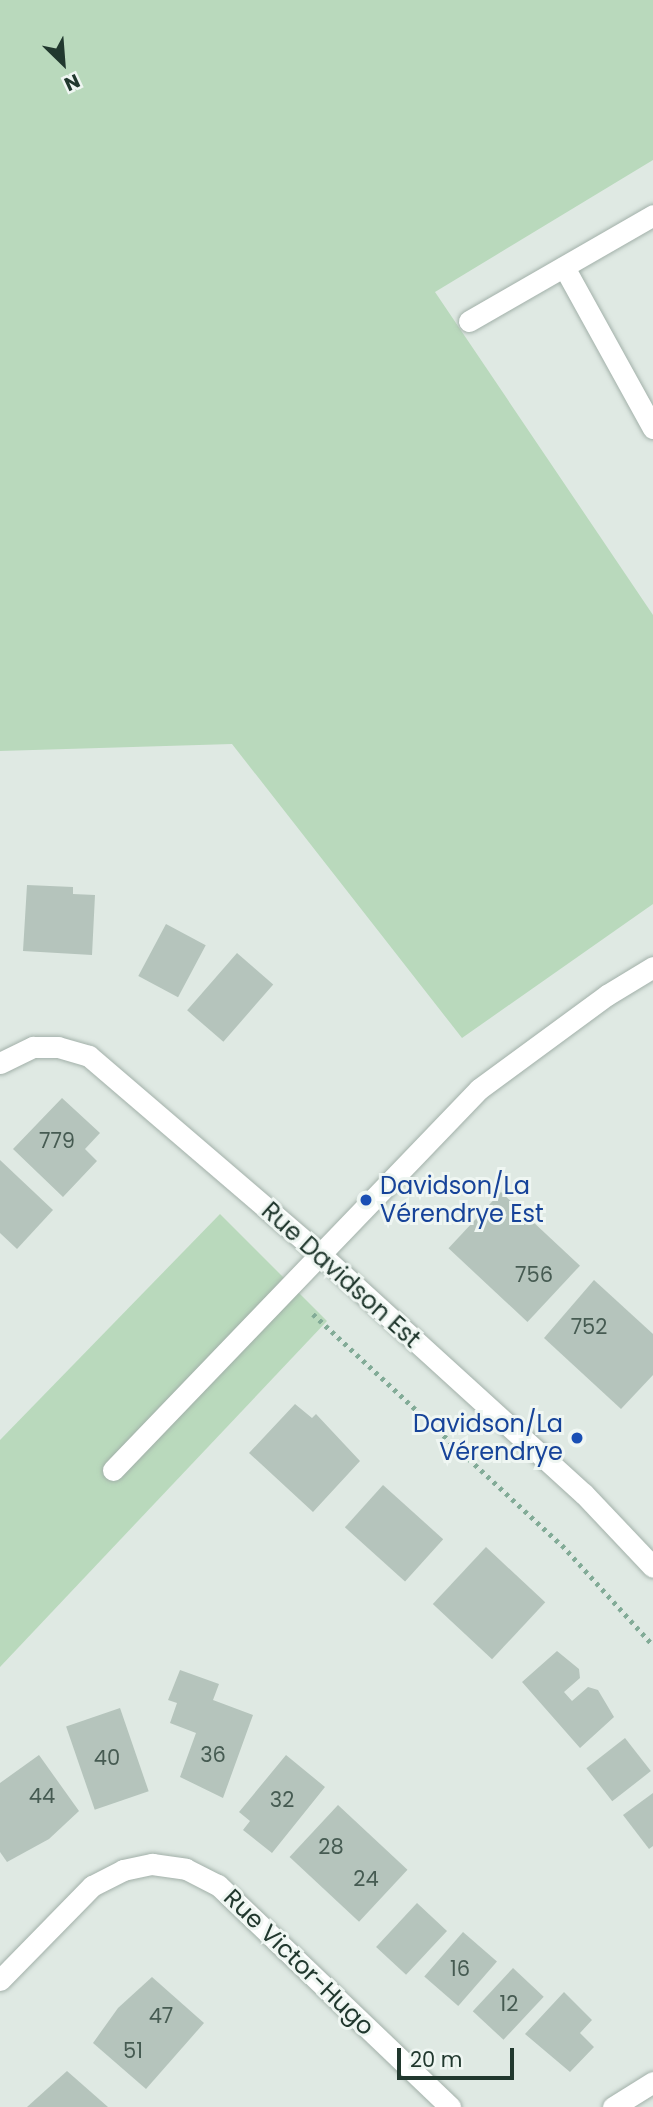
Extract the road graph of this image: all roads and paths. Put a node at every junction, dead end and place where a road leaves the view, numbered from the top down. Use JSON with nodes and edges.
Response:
{"nodes":[{"id":1,"x":653,"y":215,"type":"edge"},
{"id":2,"x":564,"y":267,"type":"junction"},
{"id":3,"x":469,"y":321,"type":"dead end"},
{"id":4,"x":653,"y":428,"type":"edge"},
{"id":5,"x":653,"y":967,"type":"edge"},
{"id":6,"x":0,"y":1063,"type":"edge"},
{"id":7,"x":320,"y":1254,"type":"junction"},
{"id":8,"x":313,"y":1314,"type":"dead end"},
{"id":9,"x":113,"y":1470,"type":"dead end"},
{"id":10,"x":653,"y":1567,"type":"edge"},
{"id":11,"x":653,"y":1646,"type":"edge"},
{"id":12,"x":0,"y":1980,"type":"edge"},
{"id":13,"x":653,"y":2082,"type":"edge"},
{"id":14,"x":450,"y":2107,"type":"edge"},
{"id":15,"x":613,"y":2107,"type":"edge"}],
"edges":[{"from":1,"to":2,"type":"street"},
{"from":2,"to":3,"type":"street"},
{"from":2,"to":4,"type":"street"},
{"from":5,"to":7,"type":"street"},
{"from":6,"to":7,"type":"street","name":"Rue Davidson Est"},
{"from":7,"to":9,"type":"street"},
{"from":7,"to":10,"type":"street","name":"Rue Davidson Est"},
{"from":8,"to":11,"type":"path"},
{"from":12,"to":14,"type":"street","name":"Rue Victor-Hugo"},
{"from":13,"to":15,"type":"street"}]}
